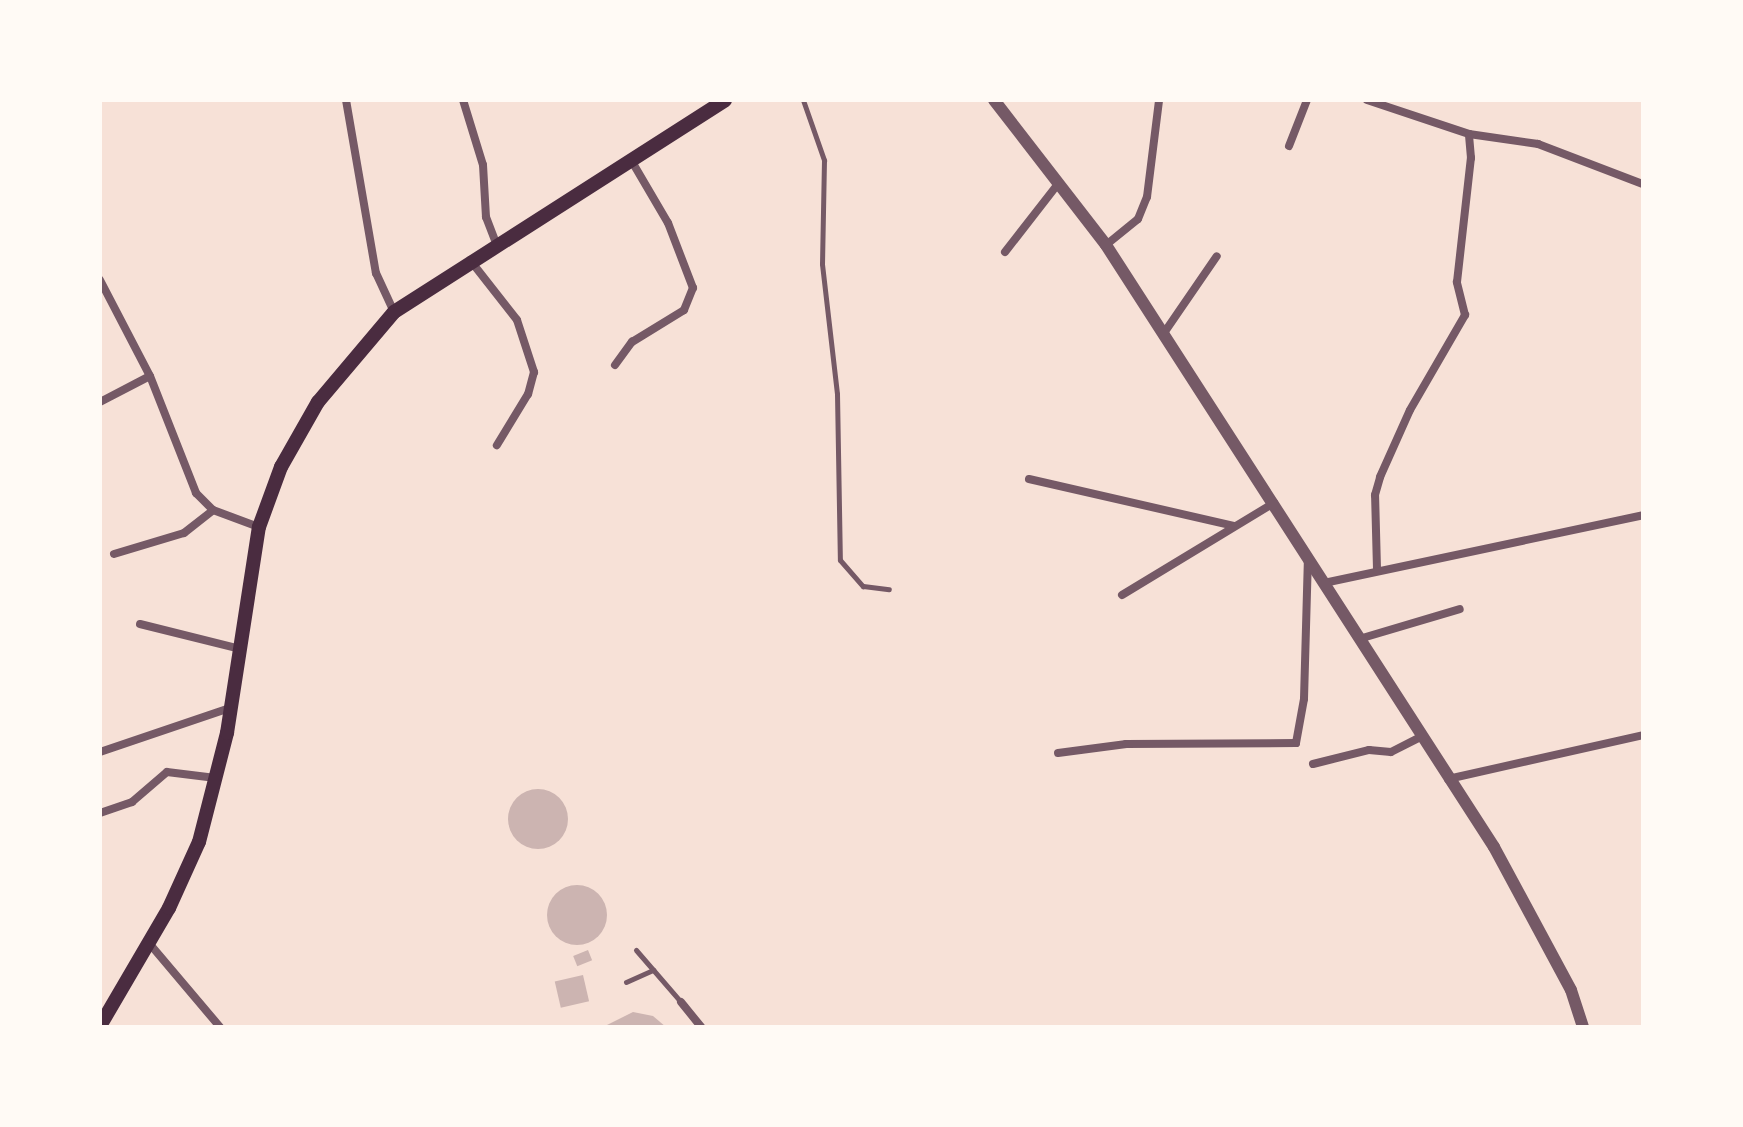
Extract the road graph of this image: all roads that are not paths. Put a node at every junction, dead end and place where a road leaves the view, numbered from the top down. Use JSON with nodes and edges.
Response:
{"nodes":[{"id":1,"x":346,"y":100,"type":"edge"},
{"id":2,"x":463,"y":100,"type":"edge"},
{"id":3,"x":725,"y":100,"type":"edge"},
{"id":4,"x":803,"y":100,"type":"edge"},
{"id":5,"x":994,"y":100,"type":"edge"},
{"id":6,"x":1159,"y":100,"type":"edge"},
{"id":7,"x":1307,"y":100,"type":"edge"},
{"id":8,"x":1367,"y":100,"type":"edge"},
{"id":9,"x":1405,"y":104,"type":"edge"},
{"id":10,"x":1469,"y":134,"type":"junction"},
{"id":11,"x":1289,"y":146,"type":"dead end"},
{"id":12,"x":631,"y":159,"type":"junction"},
{"id":13,"x":1058,"y":184,"type":"junction"},
{"id":14,"x":1643,"y":184,"type":"edge"},
{"id":15,"x":496,"y":243,"type":"junction"},
{"id":16,"x":1106,"y":245,"type":"junction"},
{"id":17,"x":1005,"y":252,"type":"dead end"},
{"id":18,"x":1217,"y":256,"type":"dead end"},
{"id":19,"x":470,"y":259,"type":"junction"},
{"id":20,"x":100,"y":280,"type":"edge"},
{"id":21,"x":394,"y":312,"type":"junction"},
{"id":22,"x":1164,"y":333,"type":"junction"},
{"id":23,"x":615,"y":365,"type":"dead end"},
{"id":24,"x":150,"y":376,"type":"junction"},
{"id":25,"x":100,"y":402,"type":"edge"},
{"id":26,"x":497,"y":445,"type":"dead end"},
{"id":27,"x":1029,"y":479,"type":"dead end"},
{"id":28,"x":1274,"y":503,"type":"junction"},
{"id":29,"x":213,"y":510,"type":"junction"},
{"id":30,"x":1643,"y":515,"type":"edge"},
{"id":31,"x":1234,"y":526,"type":"junction"},
{"id":32,"x":259,"y":527,"type":"junction"},
{"id":33,"x":114,"y":554,"type":"dead end"},
{"id":34,"x":1308,"y":559,"type":"junction"},
{"id":35,"x":1377,"y":569,"type":"junction"},
{"id":36,"x":1324,"y":583,"type":"junction"},
{"id":37,"x":889,"y":589,"type":"dead end"},
{"id":38,"x":1122,"y":595,"type":"dead end"},
{"id":39,"x":1460,"y":609,"type":"dead end"},
{"id":40,"x":140,"y":624,"type":"dead end"},
{"id":41,"x":1359,"y":639,"type":"junction"},
{"id":42,"x":240,"y":649,"type":"junction"},
{"id":43,"x":231,"y":708,"type":"junction"},
{"id":44,"x":1643,"y":735,"type":"edge"},
{"id":45,"x":1421,"y":737,"type":"junction"},
{"id":46,"x":100,"y":752,"type":"edge"},
{"id":47,"x":1058,"y":753,"type":"dead end"},
{"id":48,"x":1313,"y":764,"type":"dead end"},
{"id":49,"x":217,"y":778,"type":"junction"},
{"id":50,"x":1448,"y":779,"type":"junction"},
{"id":51,"x":100,"y":813,"type":"edge"},
{"id":52,"x":149,"y":943,"type":"junction"},
{"id":53,"x":636,"y":950,"type":"dead end"},
{"id":54,"x":653,"y":970,"type":"junction"},
{"id":55,"x":626,"y":982,"type":"dead end"},
{"id":56,"x":681,"y":1002,"type":"joint"},
{"id":57,"x":100,"y":1026,"type":"edge"},
{"id":58,"x":220,"y":1027,"type":"edge"},
{"id":59,"x":701,"y":1027,"type":"edge"},
{"id":60,"x":1583,"y":1027,"type":"edge"}],
"edges":[{"from":1,"to":21,"type":"street"},
{"from":2,"to":15,"type":"street"},
{"from":3,"to":12,"type":"main road"},
{"from":4,"to":37,"type":"lane"},
{"from":5,"to":13,"type":"street"},
{"from":6,"to":16,"type":"street"},
{"from":7,"to":11,"type":"street"},
{"from":8,"to":9,"type":"street"},
{"from":9,"to":10,"type":"street"},
{"from":10,"to":14,"type":"street"},
{"from":10,"to":35,"type":"street"},
{"from":12,"to":15,"type":"main road"},
{"from":12,"to":23,"type":"street"},
{"from":13,"to":16,"type":"street"},
{"from":13,"to":17,"type":"street"},
{"from":15,"to":19,"type":"main road"},
{"from":16,"to":22,"type":"street"},
{"from":18,"to":22,"type":"street"},
{"from":19,"to":21,"type":"main road"},
{"from":19,"to":26,"type":"street"},
{"from":20,"to":24,"type":"street"},
{"from":21,"to":32,"type":"main road"},
{"from":22,"to":28,"type":"street"},
{"from":24,"to":25,"type":"street"},
{"from":24,"to":29,"type":"street"},
{"from":27,"to":31,"type":"street"},
{"from":28,"to":31,"type":"street"},
{"from":28,"to":34,"type":"street"},
{"from":29,"to":32,"type":"street"},
{"from":29,"to":33,"type":"street"},
{"from":30,"to":35,"type":"street"},
{"from":31,"to":38,"type":"street"},
{"from":32,"to":42,"type":"main road"},
{"from":34,"to":36,"type":"street"},
{"from":34,"to":47,"type":"street"},
{"from":35,"to":36,"type":"street"},
{"from":36,"to":41,"type":"street"},
{"from":39,"to":41,"type":"street"},
{"from":40,"to":42,"type":"street"},
{"from":41,"to":45,"type":"street"},
{"from":42,"to":43,"type":"main road"},
{"from":43,"to":46,"type":"street"},
{"from":43,"to":49,"type":"main road"},
{"from":44,"to":50,"type":"street"},
{"from":45,"to":48,"type":"street"},
{"from":45,"to":50,"type":"street"},
{"from":49,"to":51,"type":"street"},
{"from":49,"to":52,"type":"main road"},
{"from":50,"to":60,"type":"street"},
{"from":52,"to":57,"type":"main road"},
{"from":52,"to":58,"type":"street"},
{"from":53,"to":54,"type":"lane"},
{"from":54,"to":55,"type":"lane"},
{"from":54,"to":56,"type":"lane"},
{"from":56,"to":59,"type":"street"}]}
